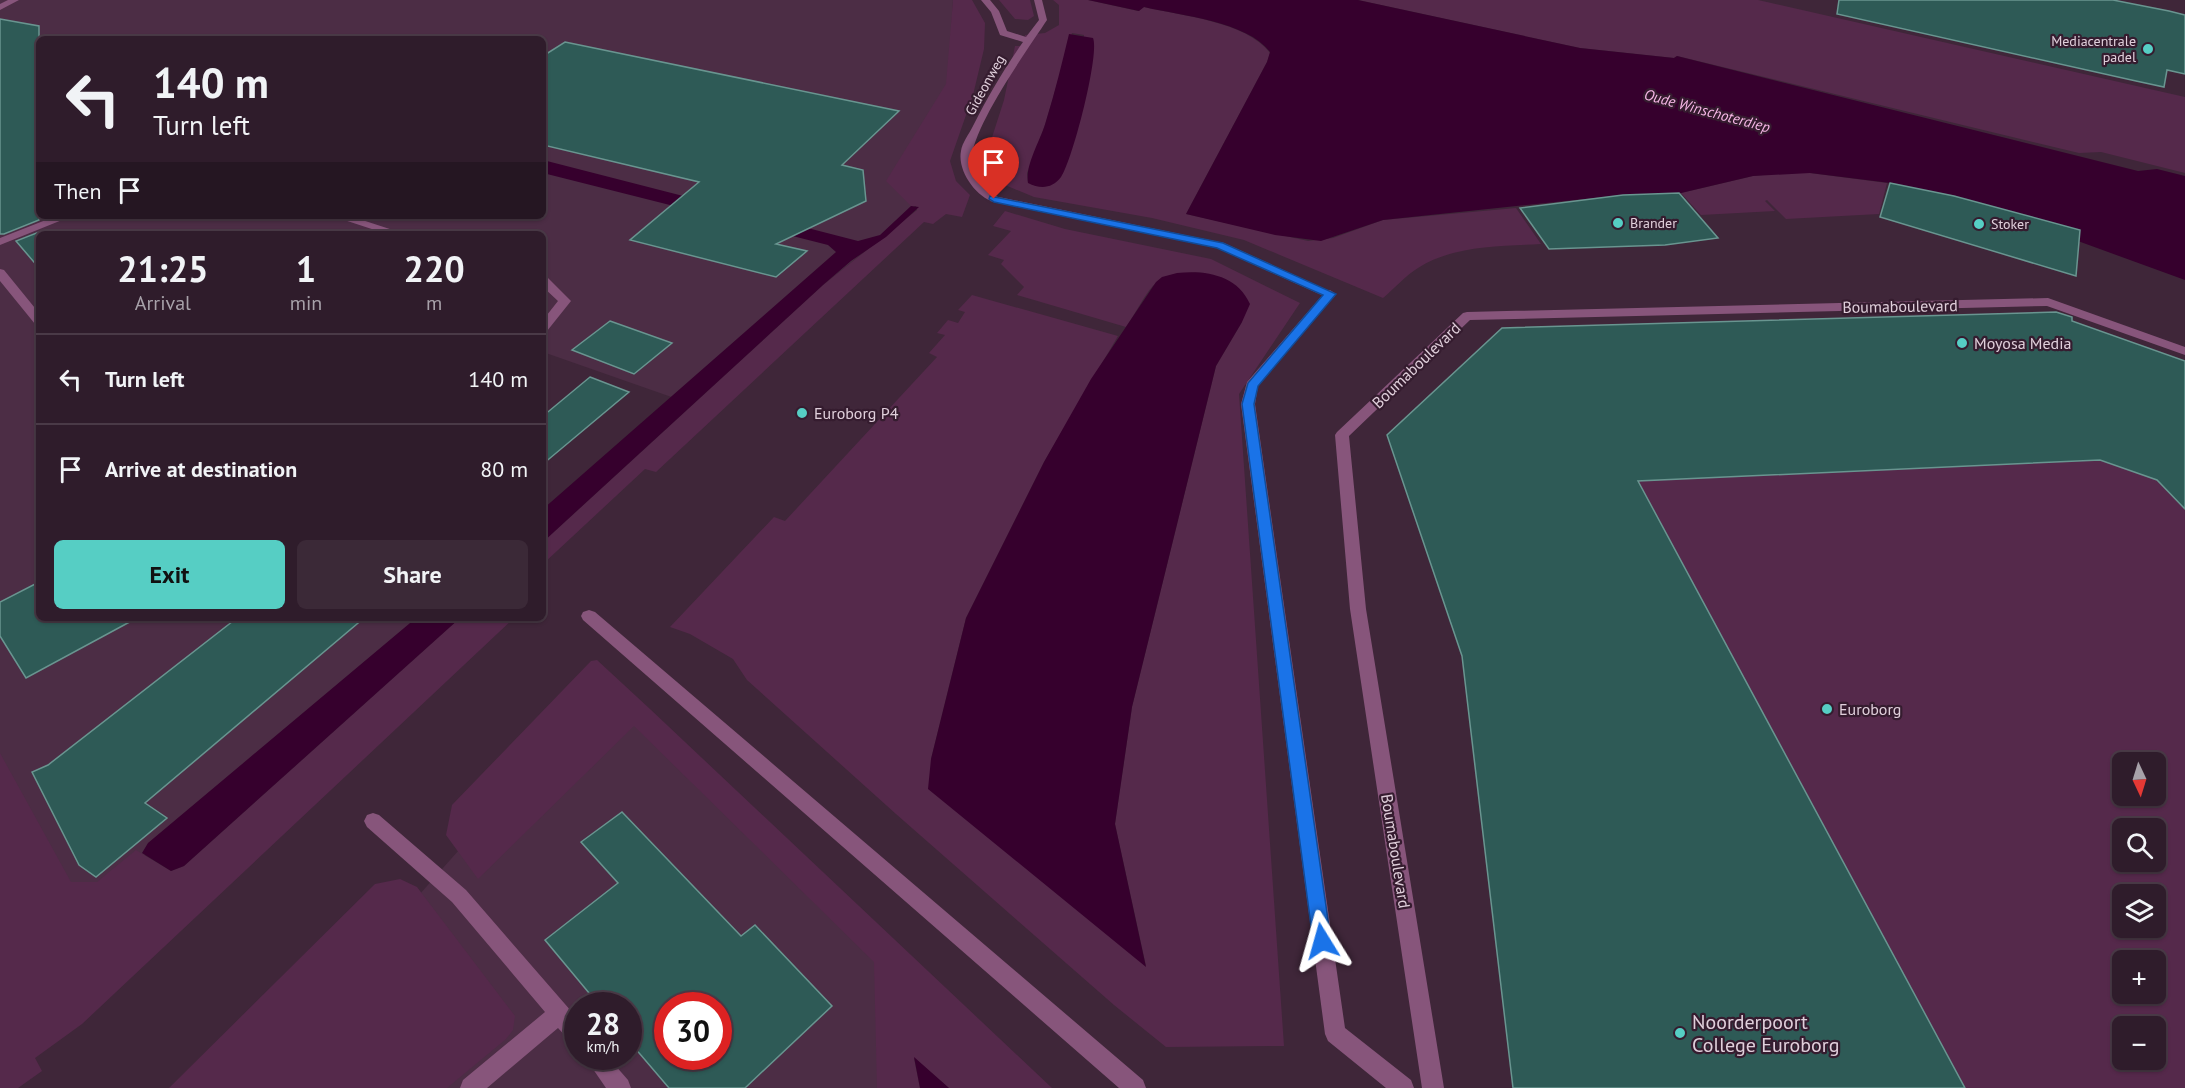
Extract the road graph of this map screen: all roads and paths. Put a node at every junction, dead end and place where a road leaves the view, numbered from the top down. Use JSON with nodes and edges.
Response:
{"nodes":[{"id":1,"x":15,"y":0,"type":"edge"},
{"id":2,"x":986,"y":0,"type":"edge"},
{"id":3,"x":1038,"y":0,"type":"edge"},
{"id":4,"x":0,"y":7,"type":"edge"},
{"id":5,"x":1029,"y":41,"type":"junction"},
{"id":6,"x":58,"y":219,"type":"edge"},
{"id":7,"x":348,"y":219,"type":"edge"},
{"id":8,"x":389,"y":231,"type":"edge"},
{"id":9,"x":0,"y":242,"type":"edge"},
{"id":10,"x":0,"y":273,"type":"edge"},
{"id":11,"x":546,"y":283,"type":"edge"},
{"id":12,"x":36,"y":317,"type":"edge"},
{"id":13,"x":546,"y":324,"type":"edge"},
{"id":14,"x":2185,"y":351,"type":"edge"},
{"id":15,"x":589,"y":616,"type":"dead end"},
{"id":16,"x":373,"y":820,"type":"dead end"},
{"id":17,"x":560,"y":1013,"type":"junction"},
{"id":18,"x":564,"y":1018,"type":"edge"},
{"id":19,"x":605,"y":1070,"type":"edge"},
{"id":20,"x":471,"y":1088,"type":"edge"},
{"id":21,"x":620,"y":1088,"type":"edge"},
{"id":22,"x":1135,"y":1088,"type":"edge"},
{"id":23,"x":1403,"y":1088,"type":"edge"},
{"id":24,"x":1433,"y":1088,"type":"edge"}],
"edges":[{"from":1,"to":4,"type":"street"},
{"from":2,"to":5,"type":"street","name":"Gideonweg"},
{"from":3,"to":5,"type":"street"},
{"from":5,"to":23,"type":"street","name":"Gideonweg"},
{"from":6,"to":9,"type":"street"},
{"from":7,"to":8,"type":"street"},
{"from":10,"to":12,"type":"street"},
{"from":11,"to":13,"type":"street"},
{"from":14,"to":24,"type":"street","name":"Boumaboulevard"},
{"from":15,"to":22,"type":"street"},
{"from":16,"to":17,"type":"street"},
{"from":17,"to":18,"type":"street"},
{"from":17,"to":20,"type":"street"},
{"from":19,"to":21,"type":"street"}]}
